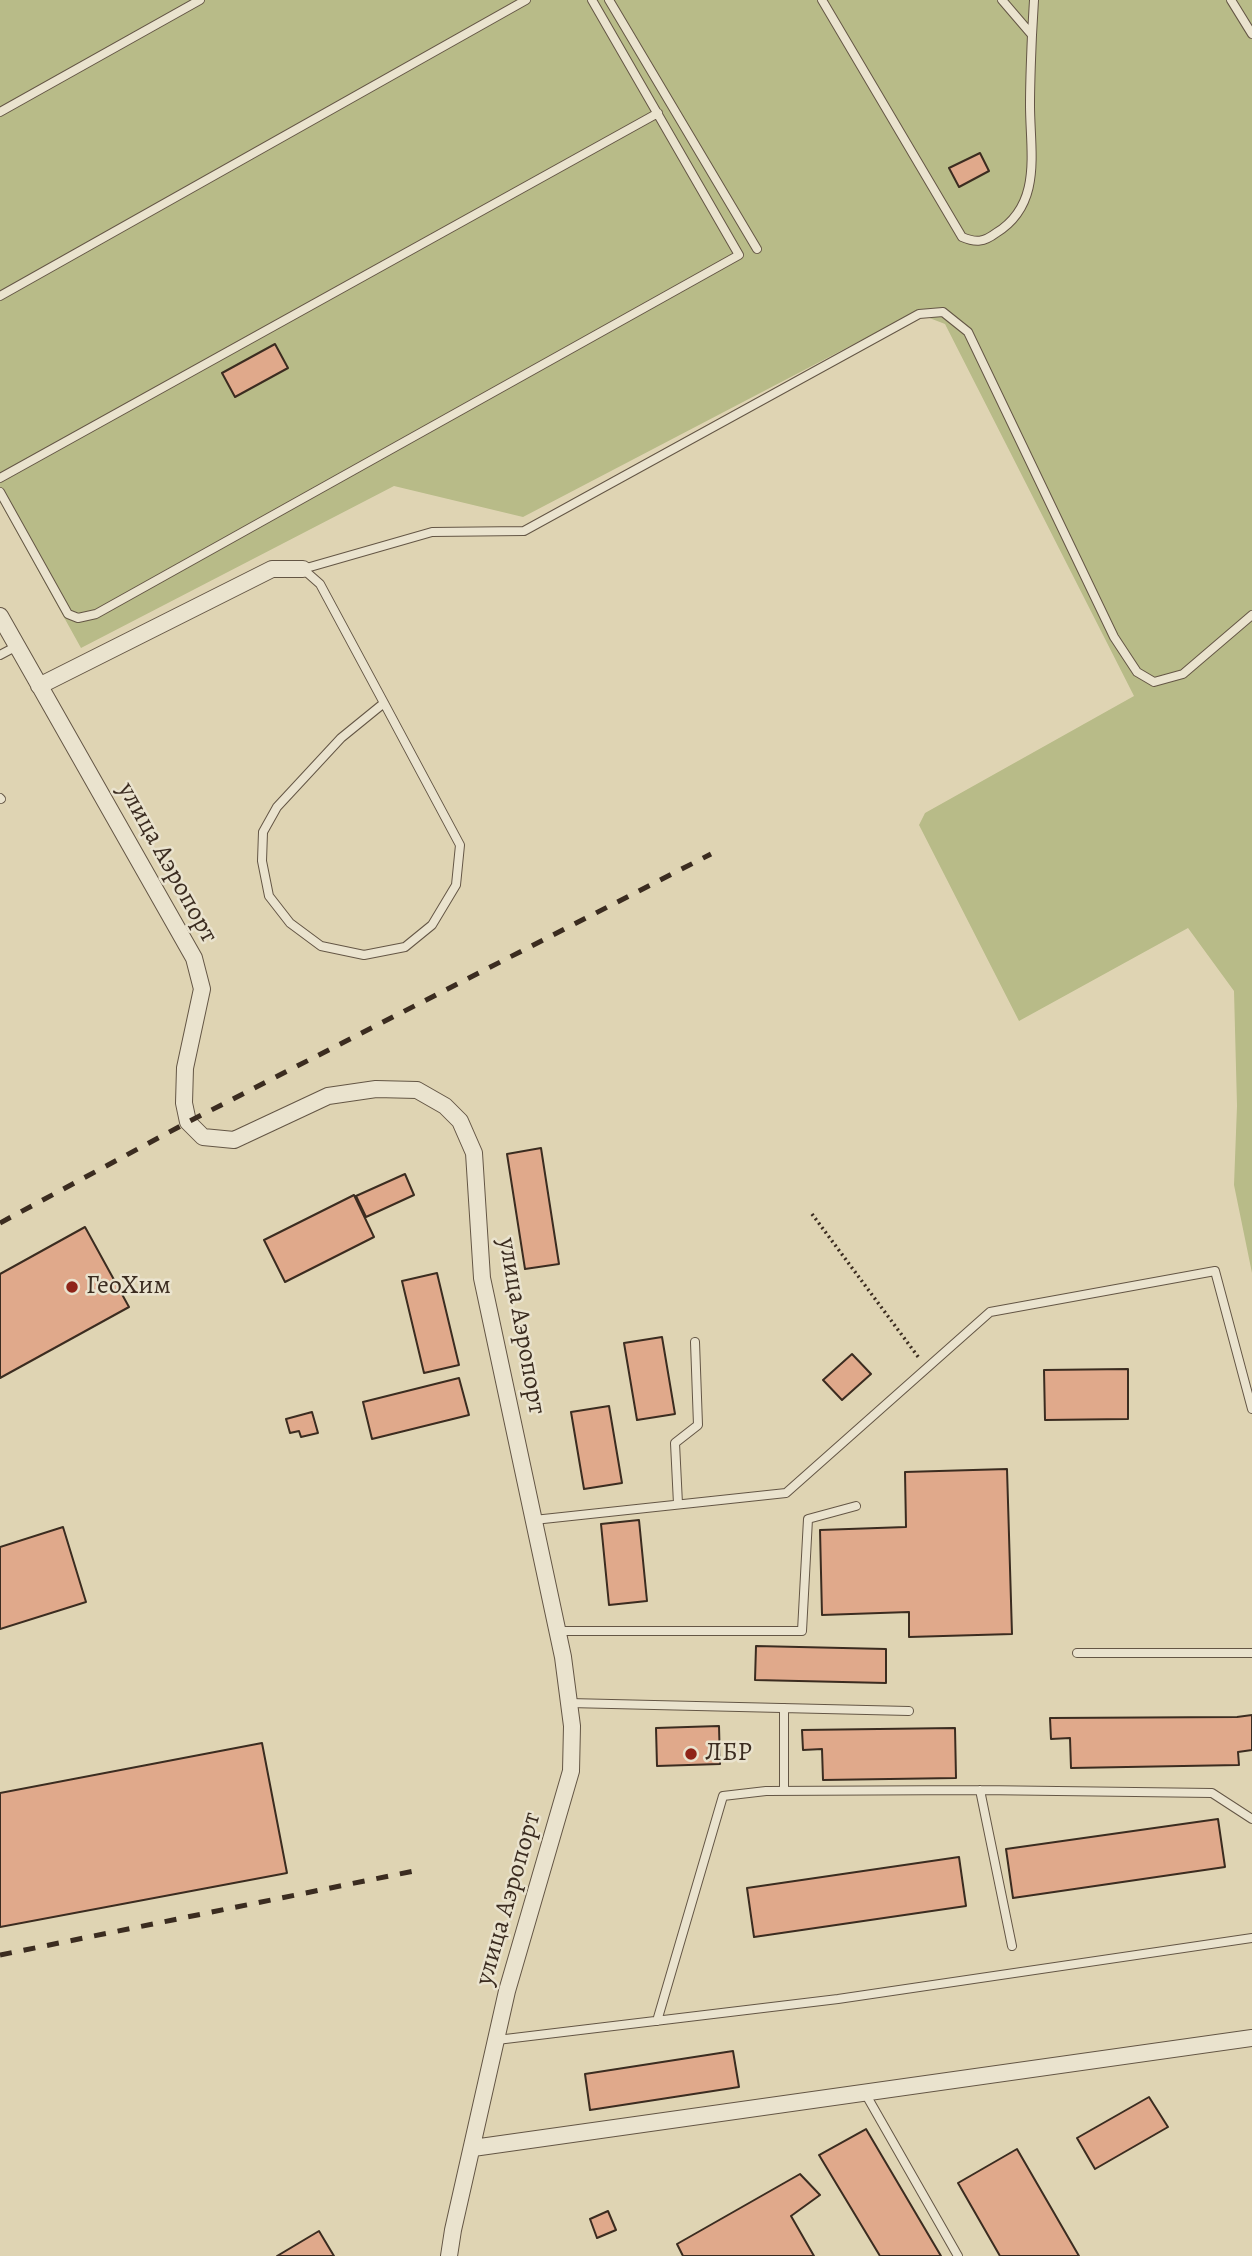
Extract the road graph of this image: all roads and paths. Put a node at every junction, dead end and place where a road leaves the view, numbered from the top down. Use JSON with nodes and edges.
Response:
{"nodes":[{"id":1,"x":200,"y":0,"type":"edge"},
{"id":2,"x":526,"y":0,"type":"edge"},
{"id":3,"x":592,"y":0,"type":"edge"},
{"id":4,"x":609,"y":0,"type":"edge"},
{"id":5,"x":822,"y":0,"type":"edge"},
{"id":6,"x":1002,"y":0,"type":"edge"},
{"id":7,"x":1034,"y":0,"type":"edge"},
{"id":8,"x":1231,"y":0,"type":"edge"},
{"id":9,"x":1252,"y":34,"type":"edge"},
{"id":10,"x":1032,"y":35,"type":"junction"},
{"id":11,"x":0,"y":111,"type":"edge"},
{"id":12,"x":658,"y":113,"type":"junction"},
{"id":13,"x":757,"y":249,"type":"dead end"},
{"id":14,"x":0,"y":296,"type":"edge"},
{"id":15,"x":0,"y":478,"type":"edge"},
{"id":16,"x":0,"y":492,"type":"edge"},
{"id":17,"x":303,"y":569,"type":"junction"},
{"id":18,"x":1252,"y":615,"type":"edge"},
{"id":19,"x":0,"y":616,"type":"edge"},
{"id":20,"x":17,"y":646,"type":"junction"},
{"id":21,"x":0,"y":655,"type":"edge"},
{"id":22,"x":39,"y":686,"type":"junction"},
{"id":23,"x":384,"y":703,"type":"junction"},
{"id":24,"x":812,"y":1214,"type":"dead end"},
{"id":25,"x":695,"y":1342,"type":"dead end"},
{"id":26,"x":927,"y":1368,"type":"junction"},
{"id":27,"x":1252,"y":1409,"type":"edge"},
{"id":28,"x":678,"y":1504,"type":"junction"},
{"id":29,"x":856,"y":1506,"type":"dead end"},
{"id":30,"x":534,"y":1520,"type":"junction"},
{"id":31,"x":558,"y":1631,"type":"junction"},
{"id":32,"x":1077,"y":1653,"type":"dead end"},
{"id":33,"x":1252,"y":1653,"type":"edge"},
{"id":34,"x":569,"y":1703,"type":"junction"},
{"id":35,"x":784,"y":1708,"type":"junction"},
{"id":36,"x":909,"y":1711,"type":"dead end"},
{"id":37,"x":980,"y":1790,"type":"junction"},
{"id":38,"x":784,"y":1791,"type":"junction"},
{"id":39,"x":1252,"y":1819,"type":"edge"},
{"id":40,"x":1252,"y":1938,"type":"edge"},
{"id":41,"x":1012,"y":1946,"type":"dead end"},
{"id":42,"x":657,"y":2021,"type":"junction"},
{"id":43,"x":1252,"y":2038,"type":"edge"},
{"id":44,"x":496,"y":2040,"type":"junction"},
{"id":45,"x":865,"y":2093,"type":"junction"},
{"id":46,"x":473,"y":2148,"type":"junction"},
{"id":47,"x":449,"y":2256,"type":"edge"},
{"id":48,"x":958,"y":2256,"type":"edge"}],
"edges":[{"from":1,"to":11,"type":"lane"},
{"from":2,"to":14,"type":"lane"},
{"from":3,"to":12,"type":"lane"},
{"from":4,"to":13,"type":"lane"},
{"from":5,"to":10,"type":"lane"},
{"from":6,"to":10,"type":"lane"},
{"from":7,"to":10,"type":"lane"},
{"from":8,"to":9,"type":"lane"},
{"from":12,"to":15,"type":"lane"},
{"from":12,"to":16,"type":"lane"},
{"from":17,"to":18,"type":"lane"},
{"from":17,"to":22,"type":"street"},
{"from":17,"to":23,"type":"lane"},
{"from":19,"to":20,"type":"street","name":"улица Аэропорт"},
{"from":20,"to":21,"type":"lane"},
{"from":20,"to":22,"type":"street","name":"улица Аэропорт"},
{"from":22,"to":30,"type":"street","name":"улица Аэропорт"},
{"from":23,"to":23,"type":"lane"},
{"from":24,"to":26,"type":"path"},
{"from":25,"to":28,"type":"lane"},
{"from":26,"to":27,"type":"lane"},
{"from":26,"to":28,"type":"lane"},
{"from":28,"to":30,"type":"lane"},
{"from":29,"to":31,"type":"lane"},
{"from":30,"to":31,"type":"street","name":"улица Аэропорт"},
{"from":31,"to":34,"type":"street","name":"улица Аэропорт"},
{"from":32,"to":33,"type":"lane"},
{"from":34,"to":35,"type":"lane"},
{"from":34,"to":44,"type":"street","name":"улица Аэропорт"},
{"from":35,"to":36,"type":"lane"},
{"from":35,"to":38,"type":"lane"},
{"from":37,"to":38,"type":"lane"},
{"from":37,"to":39,"type":"lane"},
{"from":37,"to":41,"type":"lane"},
{"from":38,"to":42,"type":"lane"},
{"from":40,"to":42,"type":"lane"},
{"from":42,"to":44,"type":"lane"},
{"from":43,"to":45,"type":"street"},
{"from":44,"to":46,"type":"street","name":"улица Аэропорт"},
{"from":45,"to":46,"type":"street"},
{"from":45,"to":48,"type":"lane"},
{"from":46,"to":47,"type":"street","name":"улица Аэропорт"}]}
